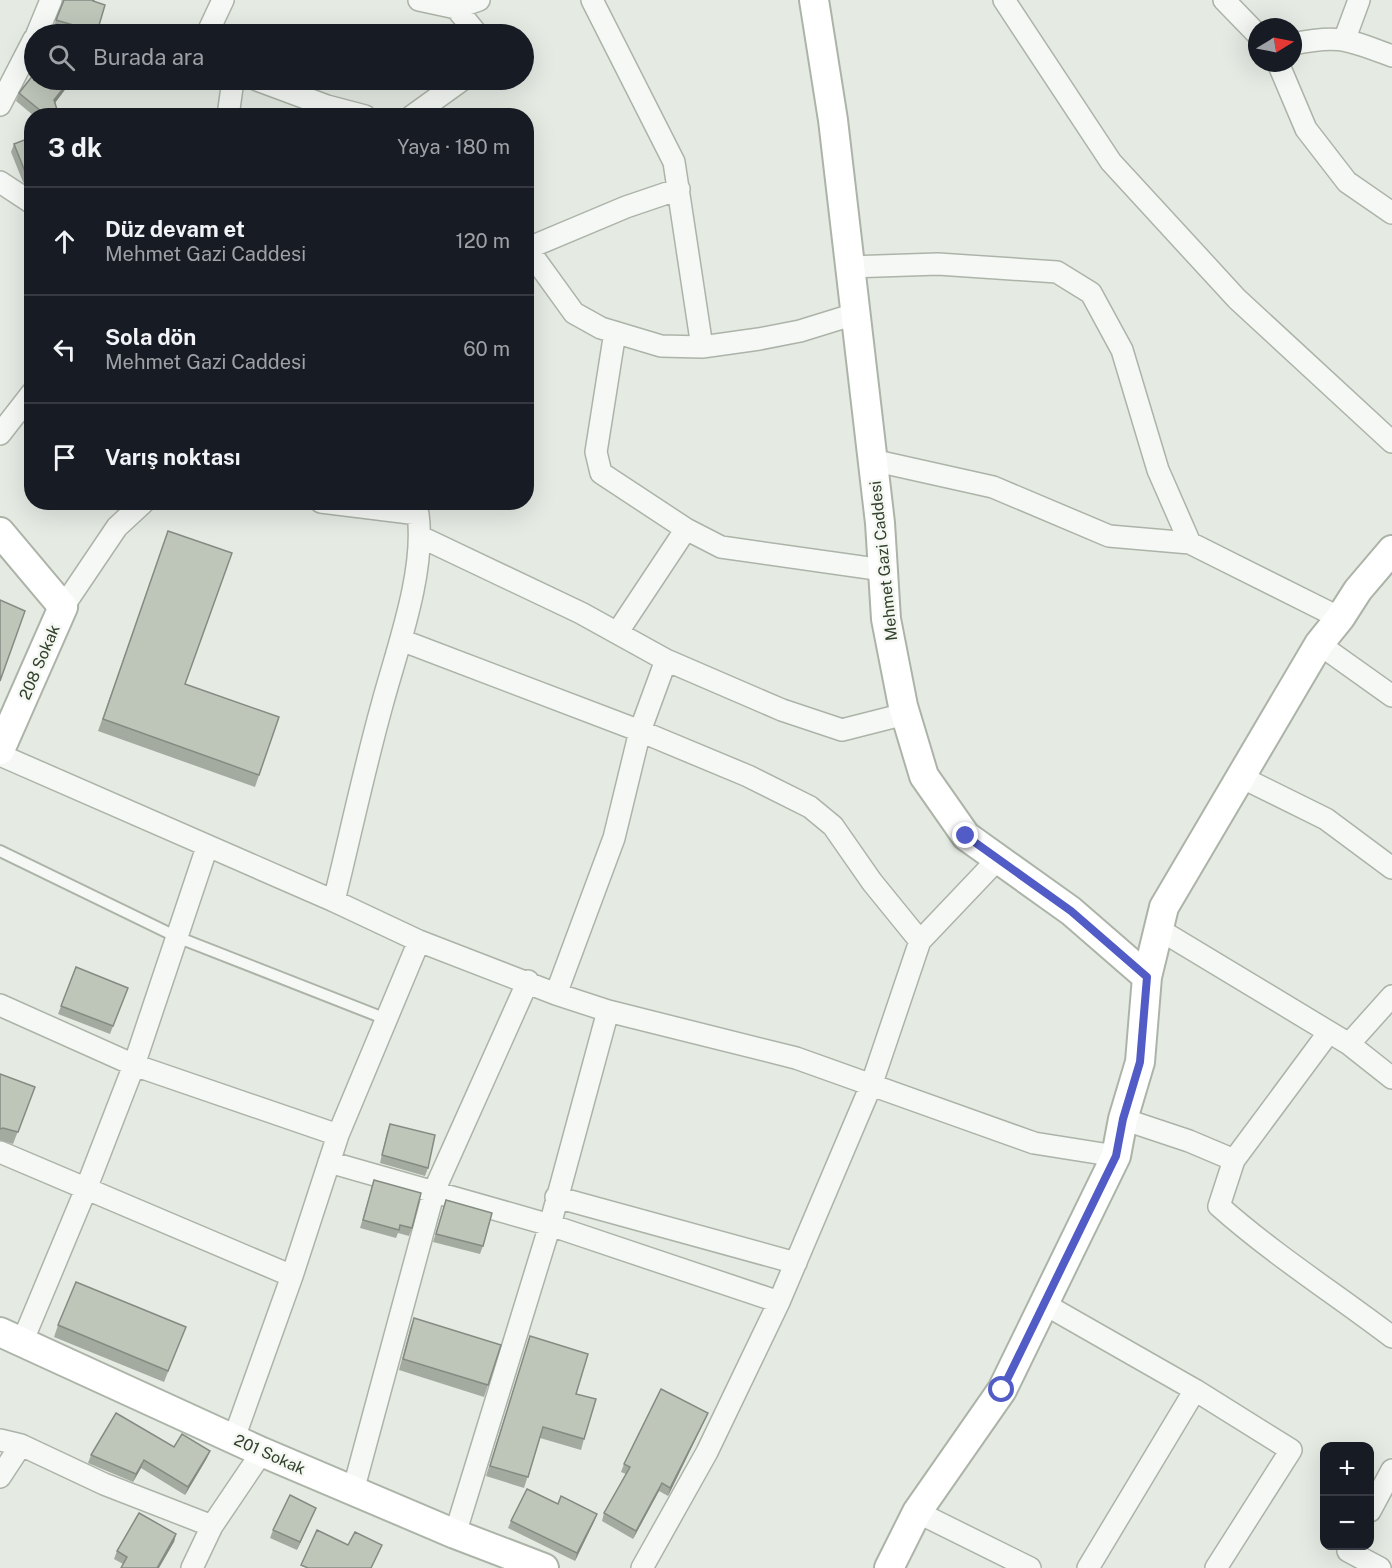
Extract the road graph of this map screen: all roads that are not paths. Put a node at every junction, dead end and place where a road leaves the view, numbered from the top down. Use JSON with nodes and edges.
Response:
{"nodes":[{"id":1,"x":51,"y":0,"type":"edge"},
{"id":2,"x":223,"y":0,"type":"edge"},
{"id":3,"x":419,"y":0,"type":"edge"},
{"id":4,"x":479,"y":0,"type":"edge"},
{"id":5,"x":592,"y":0,"type":"edge"},
{"id":6,"x":814,"y":0,"type":"edge"},
{"id":7,"x":1004,"y":0,"type":"edge"},
{"id":8,"x":1224,"y":0,"type":"edge"},
{"id":9,"x":1359,"y":0,"type":"edge"},
{"id":10,"x":456,"y":8,"type":"junction"},
{"id":11,"x":41,"y":24,"type":"edge"},
{"id":12,"x":212,"y":24,"type":"edge"},
{"id":13,"x":469,"y":24,"type":"edge"},
{"id":14,"x":1248,"y":25,"type":"edge"},
{"id":15,"x":1345,"y":38,"type":"junction"},
{"id":16,"x":1302,"y":42,"type":"edge"},
{"id":17,"x":1392,"y":56,"type":"edge"},
{"id":18,"x":24,"y":58,"type":"edge"},
{"id":19,"x":1282,"y":72,"type":"edge"},
{"id":20,"x":232,"y":90,"type":"edge"},
{"id":21,"x":284,"y":90,"type":"edge"},
{"id":22,"x":448,"y":90,"type":"edge"},
{"id":23,"x":0,"y":105,"type":"edge"},
{"id":24,"x":229,"y":108,"type":"edge"},
{"id":25,"x":335,"y":108,"type":"edge"},
{"id":26,"x":423,"y":108,"type":"edge"},
{"id":27,"x":0,"y":182,"type":"edge"},
{"id":28,"x":679,"y":189,"type":"junction"},
{"id":29,"x":24,"y":198,"type":"edge"},
{"id":30,"x":1392,"y":213,"type":"edge"},
{"id":31,"x":534,"y":245,"type":"edge"},
{"id":32,"x":534,"y":258,"type":"edge"},
{"id":33,"x":849,"y":267,"type":"junction"},
{"id":34,"x":855,"y":314,"type":"junction"},
{"id":35,"x":615,"y":332,"type":"junction"},
{"id":36,"x":702,"y":347,"type":"junction"},
{"id":37,"x":24,"y":403,"type":"edge"},
{"id":38,"x":0,"y":434,"type":"edge"},
{"id":39,"x":1392,"y":442,"type":"edge"},
{"id":40,"x":872,"y":460,"type":"junction"},
{"id":41,"x":136,"y":510,"type":"edge"},
{"id":42,"x":386,"y":510,"type":"edge"},
{"id":43,"x":686,"y":529,"type":"junction"},
{"id":44,"x":0,"y":532,"type":"edge"},
{"id":45,"x":421,"y":537,"type":"junction"},
{"id":46,"x":1190,"y":543,"type":"junction"},
{"id":47,"x":1392,"y":550,"type":"edge"},
{"id":48,"x":883,"y":570,"type":"junction"},
{"id":49,"x":63,"y":607,"type":"junction"},
{"id":50,"x":1340,"y":618,"type":"junction"},
{"id":51,"x":617,"y":633,"type":"junction"},
{"id":52,"x":401,"y":640,"type":"junction"},
{"id":53,"x":1319,"y":644,"type":"junction"},
{"id":54,"x":666,"y":660,"type":"junction"},
{"id":55,"x":1392,"y":696,"type":"edge"},
{"id":56,"x":905,"y":714,"type":"junction"},
{"id":57,"x":640,"y":731,"type":"junction"},
{"id":58,"x":2,"y":743,"type":"edge"},
{"id":59,"x":1241,"y":777,"type":"junction"},
{"id":60,"x":207,"y":847,"type":"junction"},
{"id":61,"x":0,"y":851,"type":"edge"},
{"id":62,"x":998,"y":859,"type":"junction"},
{"id":63,"x":1392,"y":868,"type":"edge"},
{"id":64,"x":334,"y":901,"type":"junction"},
{"id":65,"x":1160,"y":930,"type":"junction"},
{"id":66,"x":177,"y":937,"type":"junction"},
{"id":67,"x":920,"y":940,"type":"junction"},
{"id":68,"x":419,"y":941,"type":"junction"},
{"id":69,"x":1147,"y":977,"type":"junction"},
{"id":70,"x":528,"y":981,"type":"junction"},
{"id":71,"x":556,"y":994,"type":"junction"},
{"id":72,"x":1392,"y":996,"type":"edge"},
{"id":73,"x":0,"y":1005,"type":"edge"},
{"id":74,"x":608,"y":1011,"type":"junction"},
{"id":75,"x":386,"y":1019,"type":"junction"},
{"id":76,"x":1329,"y":1032,"type":"junction"},
{"id":77,"x":1349,"y":1044,"type":"junction"},
{"id":78,"x":134,"y":1065,"type":"junction"},
{"id":79,"x":1392,"y":1078,"type":"edge"},
{"id":80,"x":872,"y":1083,"type":"junction"},
{"id":81,"x":1123,"y":1119,"type":"junction"},
{"id":82,"x":338,"y":1135,"type":"junction"},
{"id":83,"x":0,"y":1152,"type":"edge"},
{"id":84,"x":1116,"y":1156,"type":"junction"},
{"id":85,"x":1234,"y":1160,"type":"junction"},
{"id":86,"x":329,"y":1162,"type":"junction"},
{"id":87,"x":86,"y":1189,"type":"junction"},
{"id":88,"x":434,"y":1191,"type":"junction"},
{"id":89,"x":556,"y":1197,"type":"junction"},
{"id":90,"x":550,"y":1225,"type":"junction"},
{"id":91,"x":796,"y":1263,"type":"junction"},
{"id":92,"x":292,"y":1276,"type":"junction"},
{"id":93,"x":779,"y":1302,"type":"junction"},
{"id":94,"x":1046,"y":1305,"type":"junction"},
{"id":95,"x":11,"y":1336,"type":"edge"},
{"id":96,"x":1392,"y":1337,"type":"edge"},
{"id":97,"x":1195,"y":1390,"type":"junction"},
{"id":98,"x":234,"y":1438,"type":"junction"},
{"id":99,"x":0,"y":1440,"type":"edge"},
{"id":100,"x":21,"y":1445,"type":"junction"},
{"id":101,"x":262,"y":1452,"type":"junction"},
{"id":102,"x":1392,"y":1470,"type":"edge"},
{"id":103,"x":0,"y":1477,"type":"edge"},
{"id":104,"x":353,"y":1491,"type":"junction"},
{"id":105,"x":1374,"y":1504,"type":"edge"},
{"id":106,"x":917,"y":1512,"type":"junction"},
{"id":107,"x":212,"y":1526,"type":"junction"},
{"id":108,"x":455,"y":1534,"type":"junction"},
{"id":109,"x":1345,"y":1555,"type":"edge"},
{"id":110,"x":528,"y":1565,"type":"edge"},
{"id":111,"x":192,"y":1568,"type":"edge"},
{"id":112,"x":642,"y":1568,"type":"edge"},
{"id":113,"x":889,"y":1568,"type":"edge"},
{"id":114,"x":1030,"y":1568,"type":"edge"},
{"id":115,"x":1088,"y":1568,"type":"edge"},
{"id":116,"x":1216,"y":1568,"type":"edge"},
{"id":117,"x":1380,"y":1568,"type":"edge"}],
"edges":[{"from":1,"to":11,"type":"street"},
{"from":2,"to":12,"type":"street"},
{"from":3,"to":10,"type":"street"},
{"from":4,"to":10,"type":"street"},
{"from":5,"to":28,"type":"street"},
{"from":6,"to":33,"type":"street","name":"Mehmet Gazi Caddesi"},
{"from":7,"to":39,"type":"street"},
{"from":8,"to":14,"type":"street"},
{"from":9,"to":15,"type":"street"},
{"from":10,"to":13,"type":"street"},
{"from":15,"to":16,"type":"street"},
{"from":15,"to":17,"type":"street"},
{"from":18,"to":23,"type":"street"},
{"from":19,"to":30,"type":"street"},
{"from":20,"to":24,"type":"street"},
{"from":21,"to":25,"type":"street"},
{"from":22,"to":26,"type":"street"},
{"from":27,"to":29,"type":"street"},
{"from":28,"to":31,"type":"street"},
{"from":28,"to":36,"type":"street"},
{"from":32,"to":35,"type":"street"},
{"from":33,"to":34,"type":"street","name":"Mehmet Gazi Caddesi"},
{"from":33,"to":46,"type":"street"},
{"from":34,"to":36,"type":"street"},
{"from":34,"to":40,"type":"street","name":"Mehmet Gazi Caddesi"},
{"from":35,"to":36,"type":"street"},
{"from":35,"to":43,"type":"street"},
{"from":37,"to":38,"type":"street"},
{"from":40,"to":46,"type":"street"},
{"from":40,"to":48,"type":"street","name":"Mehmet Gazi Caddesi"},
{"from":41,"to":49,"type":"street"},
{"from":42,"to":45,"type":"street"},
{"from":43,"to":48,"type":"street"},
{"from":43,"to":51,"type":"street"},
{"from":44,"to":49,"type":"street"},
{"from":45,"to":51,"type":"street"},
{"from":45,"to":52,"type":"street"},
{"from":46,"to":50,"type":"street"},
{"from":47,"to":50,"type":"street"},
{"from":48,"to":56,"type":"street","name":"Mehmet Gazi Caddesi"},
{"from":49,"to":58,"type":"street","name":"208 Sokak"},
{"from":50,"to":53,"type":"street"},
{"from":51,"to":54,"type":"street"},
{"from":52,"to":57,"type":"street"},
{"from":52,"to":64,"type":"street"},
{"from":53,"to":55,"type":"street"},
{"from":53,"to":59,"type":"street"},
{"from":54,"to":56,"type":"street"},
{"from":54,"to":57,"type":"street"},
{"from":56,"to":62,"type":"street","name":"Mehmet Gazi Caddesi"},
{"from":57,"to":67,"type":"street"},
{"from":57,"to":71,"type":"street"},
{"from":58,"to":60,"type":"street"},
{"from":59,"to":63,"type":"street"},
{"from":59,"to":65,"type":"street"},
{"from":60,"to":64,"type":"street"},
{"from":60,"to":66,"type":"street"},
{"from":61,"to":66,"type":"lane"},
{"from":62,"to":67,"type":"street"},
{"from":62,"to":69,"type":"street","name":"Mehmet Gazi Caddesi"},
{"from":64,"to":68,"type":"street"},
{"from":65,"to":69,"type":"street"},
{"from":65,"to":76,"type":"street"},
{"from":66,"to":75,"type":"lane"},
{"from":66,"to":78,"type":"street"},
{"from":67,"to":80,"type":"street"},
{"from":68,"to":70,"type":"street"},
{"from":68,"to":75,"type":"street"},
{"from":69,"to":81,"type":"street"},
{"from":70,"to":71,"type":"street"},
{"from":70,"to":88,"type":"street"},
{"from":71,"to":74,"type":"street"},
{"from":72,"to":77,"type":"street"},
{"from":73,"to":78,"type":"street"},
{"from":74,"to":80,"type":"street"},
{"from":74,"to":89,"type":"street"},
{"from":75,"to":82,"type":"street"},
{"from":76,"to":77,"type":"street"},
{"from":76,"to":85,"type":"street"},
{"from":77,"to":79,"type":"street"},
{"from":78,"to":82,"type":"street"},
{"from":78,"to":87,"type":"street"},
{"from":80,"to":84,"type":"street"},
{"from":80,"to":91,"type":"street"},
{"from":81,"to":84,"type":"street"},
{"from":81,"to":85,"type":"street"},
{"from":82,"to":86,"type":"street"},
{"from":83,"to":87,"type":"street"},
{"from":84,"to":94,"type":"street"},
{"from":85,"to":96,"type":"street"},
{"from":86,"to":88,"type":"street"},
{"from":86,"to":92,"type":"street"},
{"from":87,"to":92,"type":"street"},
{"from":87,"to":95,"type":"street"},
{"from":88,"to":90,"type":"street"},
{"from":88,"to":104,"type":"street"},
{"from":89,"to":90,"type":"street"},
{"from":89,"to":91,"type":"street"},
{"from":90,"to":93,"type":"street"},
{"from":90,"to":108,"type":"street"},
{"from":91,"to":93,"type":"street"},
{"from":92,"to":98,"type":"street"},
{"from":93,"to":112,"type":"street"},
{"from":94,"to":97,"type":"street"},
{"from":94,"to":106,"type":"street"},
{"from":95,"to":98,"type":"street","name":"201 Sokak"},
{"from":97,"to":115,"type":"street"},
{"from":97,"to":116,"type":"street"},
{"from":98,"to":101,"type":"street","name":"201 Sokak"},
{"from":99,"to":100,"type":"street"},
{"from":100,"to":103,"type":"street"},
{"from":100,"to":107,"type":"street"},
{"from":101,"to":104,"type":"street","name":"201 Sokak"},
{"from":101,"to":107,"type":"street"},
{"from":102,"to":105,"type":"street"},
{"from":104,"to":108,"type":"street","name":"201 Sokak"},
{"from":106,"to":113,"type":"street"},
{"from":106,"to":114,"type":"street"},
{"from":107,"to":111,"type":"street"},
{"from":108,"to":110,"type":"street","name":"201 Sokak"},
{"from":109,"to":117,"type":"street"}]}
